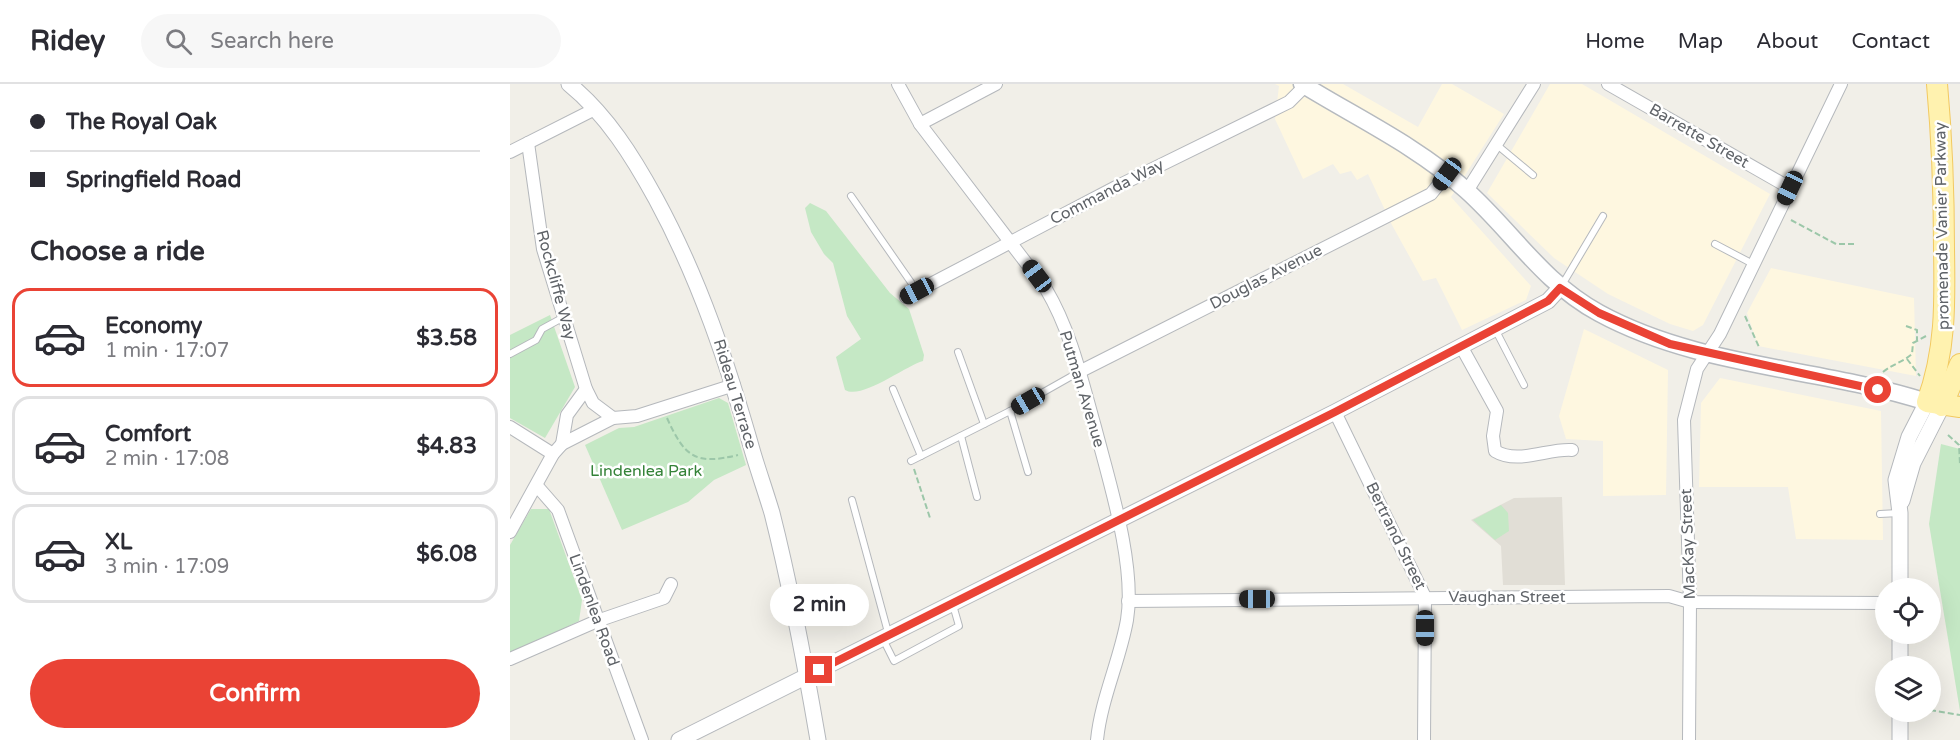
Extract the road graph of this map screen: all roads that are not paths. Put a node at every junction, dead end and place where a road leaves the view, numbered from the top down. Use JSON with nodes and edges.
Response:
{"nodes":[{"id":1,"x":569,"y":84,"type":"edge"},
{"id":2,"x":898,"y":84,"type":"edge"},
{"id":3,"x":996,"y":84,"type":"edge"},
{"id":4,"x":1534,"y":84,"type":"edge"},
{"id":5,"x":1608,"y":84,"type":"edge"},
{"id":6,"x":1840,"y":84,"type":"edge"},
{"id":7,"x":1937,"y":84,"type":"edge"},
{"id":8,"x":1303,"y":85,"type":"edge"},
{"id":9,"x":595,"y":109,"type":"junction"},
{"id":10,"x":920,"y":124,"type":"junction"},
{"id":11,"x":528,"y":143,"type":"junction"},
{"id":12,"x":1497,"y":145,"type":"junction"},
{"id":13,"x":510,"y":152,"type":"edge"},
{"id":14,"x":1447,"y":174,"type":"junction"},
{"id":15,"x":1533,"y":175,"type":"dead end"},
{"id":16,"x":1790,"y":188,"type":"junction"},
{"id":17,"x":1467,"y":191,"type":"junction"},
{"id":18,"x":851,"y":196,"type":"dead end"},
{"id":19,"x":1603,"y":216,"type":"dead end"},
{"id":20,"x":1011,"y":241,"type":"junction"},
{"id":21,"x":1715,"y":244,"type":"dead end"},
{"id":22,"x":1753,"y":264,"type":"junction"},
{"id":23,"x":1560,"y":288,"type":"junction"},
{"id":24,"x":912,"y":294,"type":"joint"},
{"id":25,"x":564,"y":317,"type":"junction"},
{"id":26,"x":1495,"y":328,"type":"junction"},
{"id":27,"x":1461,"y":346,"type":"junction"},
{"id":28,"x":958,"y":352,"type":"dead end"},
{"id":29,"x":1707,"y":353,"type":"junction"},
{"id":30,"x":510,"y":354,"type":"edge"},
{"id":31,"x":1960,"y":364,"type":"edge"},
{"id":32,"x":1079,"y":372,"type":"junction"},
{"id":33,"x":734,"y":385,"type":"junction"},
{"id":34,"x":1524,"y":385,"type":"dead end"},
{"id":35,"x":586,"y":389,"type":"junction"},
{"id":36,"x":893,"y":389,"type":"dead end"},
{"id":37,"x":1943,"y":405,"type":"edge"},
{"id":38,"x":1010,"y":411,"type":"junction"},
{"id":39,"x":1335,"y":412,"type":"junction"},
{"id":40,"x":613,"y":418,"type":"junction"},
{"id":41,"x":984,"y":424,"type":"junction"},
{"id":42,"x":510,"y":427,"type":"edge"},
{"id":43,"x":1954,"y":427,"type":"edge"},
{"id":44,"x":961,"y":436,"type":"junction"},
{"id":45,"x":562,"y":444,"type":"junction"},
{"id":46,"x":1572,"y":450,"type":"dead end"},
{"id":47,"x":553,"y":454,"type":"junction"},
{"id":48,"x":921,"y":456,"type":"junction"},
{"id":49,"x":911,"y":461,"type":"road end"},
{"id":50,"x":1028,"y":472,"type":"dead end"},
{"id":51,"x":537,"y":486,"type":"junction"},
{"id":52,"x":977,"y":497,"type":"dead end"},
{"id":53,"x":852,"y":500,"type":"dead end"},
{"id":54,"x":1900,"y":513,"type":"junction"},
{"id":55,"x":1880,"y":514,"type":"dead end"},
{"id":56,"x":1117,"y":520,"type":"junction"},
{"id":57,"x":510,"y":532,"type":"edge"},
{"id":58,"x":1900,"y":578,"type":"edge"},
{"id":59,"x":671,"y":584,"type":"dead end"},
{"id":60,"x":1425,"y":597,"type":"junction"},
{"id":61,"x":1128,"y":601,"type":"junction"},
{"id":62,"x":1690,"y":602,"type":"junction"},
{"id":63,"x":1875,"y":603,"type":"edge"},
{"id":64,"x":953,"y":604,"type":"junction"},
{"id":65,"x":597,"y":621,"type":"junction"},
{"id":66,"x":886,"y":638,"type":"junction"},
{"id":67,"x":510,"y":659,"type":"edge"},
{"id":68,"x":808,"y":676,"type":"junction"},
{"id":69,"x":1900,"y":722,"type":"edge"},
{"id":70,"x":642,"y":740,"type":"edge"},
{"id":71,"x":679,"y":740,"type":"edge"},
{"id":72,"x":818,"y":740,"type":"edge"},
{"id":73,"x":1097,"y":740,"type":"edge"},
{"id":74,"x":1424,"y":740,"type":"edge"},
{"id":75,"x":1689,"y":740,"type":"edge"},
{"id":76,"x":1900,"y":740,"type":"edge"}],
"edges":[{"from":1,"to":9,"type":"street","name":"Rideau Terrace"},
{"from":2,"to":10,"type":"street","name":"Putman Avenue"},
{"from":3,"to":10,"type":"street"},
{"from":4,"to":12,"type":"street"},
{"from":5,"to":16,"type":"street","name":"Barrette Street"},
{"from":6,"to":16,"type":"street","name":"MacKay Street"},
{"from":7,"to":37,"type":"main road","name":"promenade Vanier Parkway"},
{"from":8,"to":14,"type":"main road"},
{"from":8,"to":20,"type":"street","name":"Commanda Way"},
{"from":9,"to":11,"type":"street"},
{"from":9,"to":33,"type":"street","name":"Rideau Terrace"},
{"from":10,"to":20,"type":"street","name":"Putman Avenue"},
{"from":11,"to":13,"type":"street"},
{"from":11,"to":25,"type":"street","name":"Rockcliffe Way"},
{"from":12,"to":15,"type":"lane"},
{"from":12,"to":17,"type":"street"},
{"from":14,"to":17,"type":"main road"},
{"from":14,"to":32,"type":"street","name":"Douglas Avenue"},
{"from":16,"to":22,"type":"street","name":"MacKay Street"},
{"from":17,"to":23,"type":"main road"},
{"from":18,"to":24,"type":"lane"},
{"from":19,"to":23,"type":"lane"},
{"from":20,"to":24,"type":"street","name":"Commanda Way"},
{"from":20,"to":32,"type":"street","name":"Putman Avenue"},
{"from":21,"to":22,"type":"lane"},
{"from":22,"to":29,"type":"street","name":"MacKay Street"},
{"from":23,"to":26,"type":"street"},
{"from":23,"to":29,"type":"main road"},
{"from":25,"to":30,"type":"lane"},
{"from":25,"to":35,"type":"street","name":"Rockcliffe Way"},
{"from":26,"to":27,"type":"street"},
{"from":26,"to":34,"type":"lane"},
{"from":27,"to":39,"type":"street"},
{"from":27,"to":46,"type":"street"},
{"from":28,"to":41,"type":"lane"},
{"from":29,"to":37,"type":"main road"},
{"from":29,"to":62,"type":"street","name":"MacKay Street"},
{"from":31,"to":37,"type":"main road"},
{"from":32,"to":38,"type":"lane"},
{"from":32,"to":56,"type":"street","name":"Putman Avenue"},
{"from":33,"to":40,"type":"street"},
{"from":33,"to":68,"type":"street","name":"Rideau Terrace"},
{"from":35,"to":40,"type":"street","name":"Rockcliffe Way"},
{"from":35,"to":45,"type":"street"},
{"from":36,"to":48,"type":"lane"},
{"from":37,"to":43,"type":"main road"},
{"from":37,"to":54,"type":"street"},
{"from":38,"to":41,"type":"lane"},
{"from":38,"to":50,"type":"lane"},
{"from":39,"to":56,"type":"street"},
{"from":39,"to":60,"type":"street","name":"Bertrand Street"},
{"from":40,"to":45,"type":"street"},
{"from":41,"to":44,"type":"lane"},
{"from":42,"to":47,"type":"street"},
{"from":44,"to":48,"type":"lane"},
{"from":44,"to":52,"type":"lane"},
{"from":45,"to":47,"type":"street"},
{"from":47,"to":51,"type":"street"},
{"from":48,"to":49,"type":"lane"},
{"from":51,"to":57,"type":"street"},
{"from":51,"to":65,"type":"street","name":"Lindenlea Road"},
{"from":53,"to":66,"type":"lane"},
{"from":54,"to":55,"type":"lane"},
{"from":54,"to":58,"type":"street"},
{"from":56,"to":61,"type":"street","name":"Putman Avenue"},
{"from":56,"to":64,"type":"street"},
{"from":59,"to":65,"type":"street"},
{"from":60,"to":61,"type":"street","name":"Vaughan Street"},
{"from":60,"to":62,"type":"street","name":"Vaughan Street"},
{"from":60,"to":74,"type":"street","name":"Bertrand Street"},
{"from":61,"to":73,"type":"street","name":"Putman Avenue"},
{"from":62,"to":63,"type":"street","name":"Vaughan Street"},
{"from":62,"to":75,"type":"street","name":"MacKay Street"},
{"from":64,"to":66,"type":"street"},
{"from":64,"to":66,"type":"lane"},
{"from":65,"to":67,"type":"street"},
{"from":65,"to":70,"type":"street","name":"Lindenlea Road"},
{"from":66,"to":68,"type":"street"},
{"from":68,"to":71,"type":"street"},
{"from":68,"to":72,"type":"street","name":"Rideau Terrace"},
{"from":69,"to":76,"type":"street"}]}
